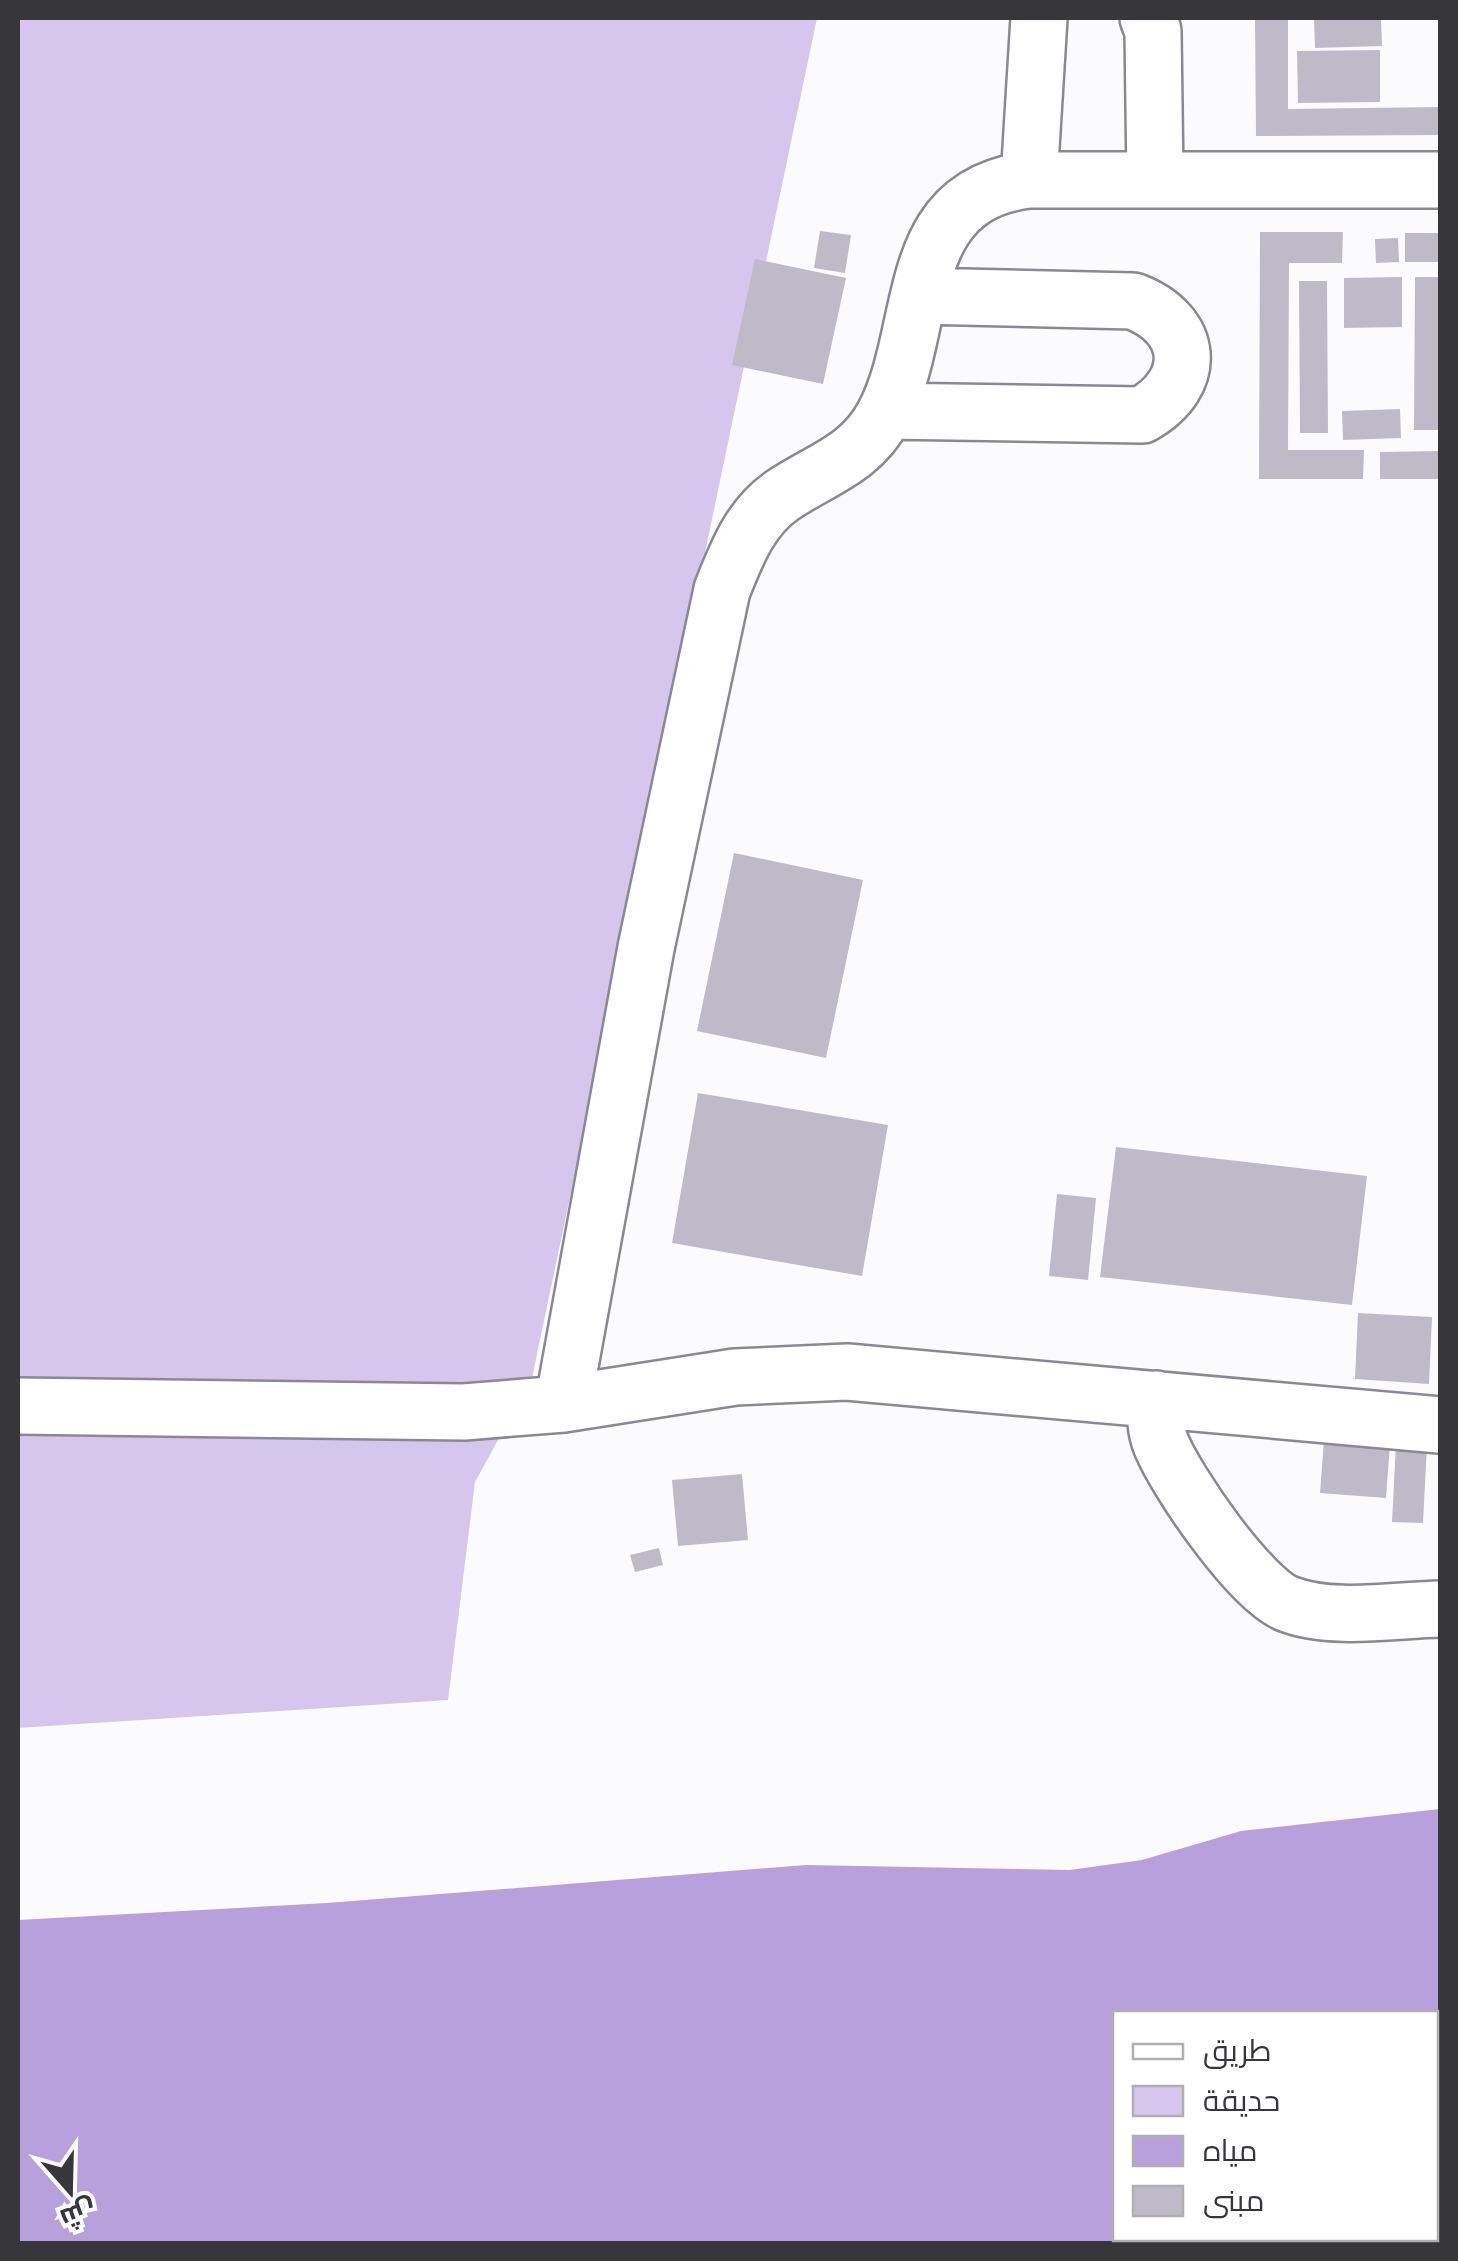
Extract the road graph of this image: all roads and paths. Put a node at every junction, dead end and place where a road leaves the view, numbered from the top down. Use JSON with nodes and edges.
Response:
{"nodes":[{"id":1,"x":1039,"y":18,"type":"edge"},
{"id":2,"x":1148,"y":18,"type":"edge"},
{"id":3,"x":1029,"y":180,"type":"junction"},
{"id":4,"x":1156,"y":180,"type":"junction"},
{"id":5,"x":1440,"y":180,"type":"edge"},
{"id":6,"x":919,"y":296,"type":"junction"},
{"id":7,"x":886,"y":411,"type":"junction"},
{"id":8,"x":1156,"y":1399,"type":"junction"},
{"id":9,"x":562,"y":1404,"type":"junction"},
{"id":10,"x":18,"y":1406,"type":"edge"},
{"id":11,"x":1440,"y":1426,"type":"edge"},
{"id":12,"x":1440,"y":1609,"type":"edge"}],
"edges":[{"from":1,"to":3,"type":"lane"},
{"from":2,"to":4,"type":"lane"},
{"from":3,"to":4,"type":"lane"},
{"from":3,"to":6,"type":"lane"},
{"from":4,"to":5,"type":"lane"},
{"from":6,"to":7,"type":"lane"},
{"from":6,"to":7,"type":"lane"},
{"from":7,"to":9,"type":"lane"},
{"from":8,"to":9,"type":"lane"},
{"from":8,"to":11,"type":"lane"},
{"from":8,"to":12,"type":"lane"},
{"from":9,"to":10,"type":"lane"}]}
